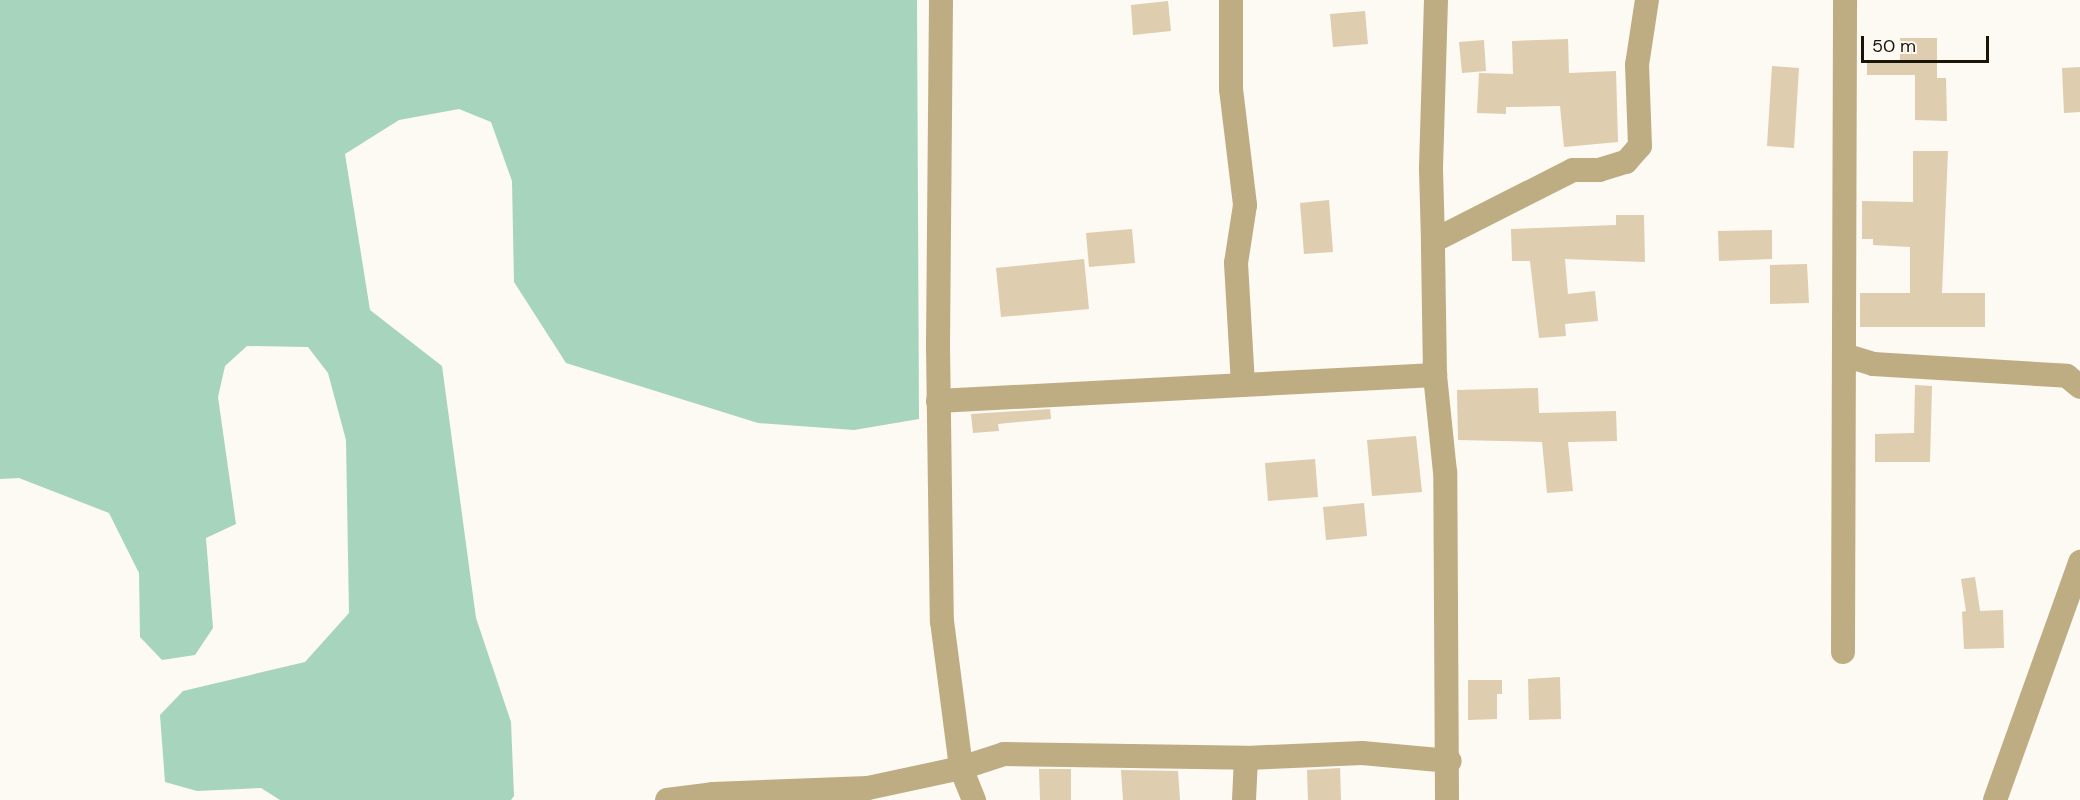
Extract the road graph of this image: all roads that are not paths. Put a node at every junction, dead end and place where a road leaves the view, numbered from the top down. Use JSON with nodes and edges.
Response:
{"nodes":[{"id":1,"x":941,"y":0,"type":"edge"},
{"id":2,"x":1231,"y":0,"type":"edge"},
{"id":3,"x":1436,"y":0,"type":"edge"},
{"id":4,"x":1647,"y":0,"type":"edge"},
{"id":5,"x":1845,"y":0,"type":"edge"},
{"id":6,"x":1433,"y":241,"type":"junction"},
{"id":7,"x":1844,"y":355,"type":"junction"},
{"id":8,"x":1435,"y":375,"type":"junction"},
{"id":9,"x":1243,"y":385,"type":"junction"},
{"id":10,"x":2080,"y":387,"type":"edge"},
{"id":11,"x":939,"y":401,"type":"junction"},
{"id":12,"x":2080,"y":562,"type":"edge"},
{"id":13,"x":1843,"y":652,"type":"dead end"},
{"id":14,"x":1246,"y":758,"type":"junction"},
{"id":15,"x":1450,"y":760,"type":"junction"},
{"id":16,"x":961,"y":768,"type":"junction"},
{"id":17,"x":667,"y":800,"type":"edge"},
{"id":18,"x":974,"y":800,"type":"edge"},
{"id":19,"x":1244,"y":800,"type":"edge"},
{"id":20,"x":1447,"y":800,"type":"edge"},
{"id":21,"x":1995,"y":800,"type":"edge"}],
"edges":[{"from":1,"to":11,"type":"street"},
{"from":2,"to":9,"type":"street"},
{"from":3,"to":6,"type":"street"},
{"from":4,"to":6,"type":"street"},
{"from":5,"to":7,"type":"street"},
{"from":6,"to":8,"type":"street"},
{"from":7,"to":10,"type":"street"},
{"from":7,"to":13,"type":"street"},
{"from":8,"to":9,"type":"street"},
{"from":8,"to":15,"type":"street"},
{"from":9,"to":11,"type":"street"},
{"from":11,"to":16,"type":"street"},
{"from":12,"to":21,"type":"street"},
{"from":14,"to":15,"type":"street"},
{"from":14,"to":16,"type":"street"},
{"from":14,"to":19,"type":"street"},
{"from":15,"to":20,"type":"street"},
{"from":16,"to":17,"type":"street"},
{"from":16,"to":18,"type":"street"}]}
